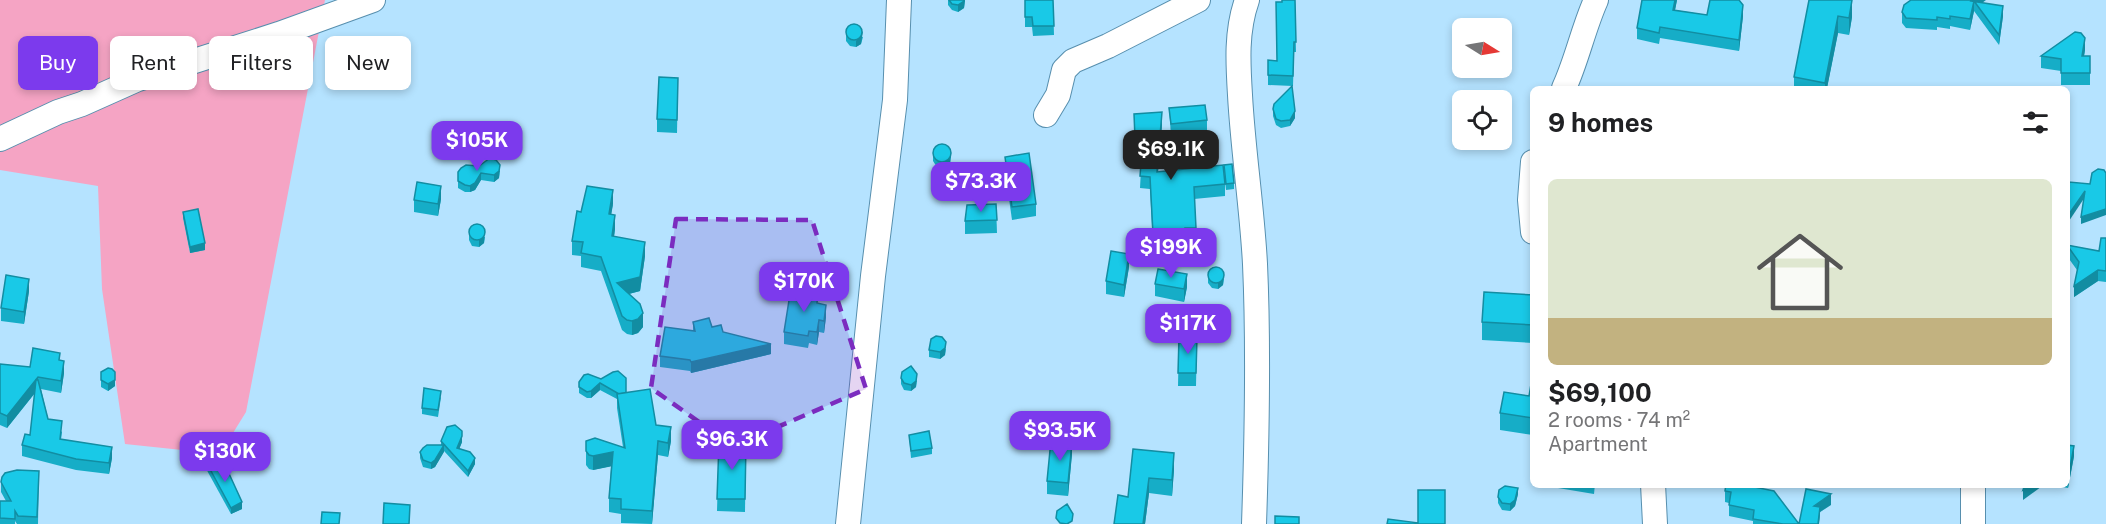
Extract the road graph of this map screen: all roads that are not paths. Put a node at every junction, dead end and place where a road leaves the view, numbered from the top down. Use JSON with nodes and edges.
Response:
{"nodes":[{"id":1,"x":373,"y":0,"type":"edge"},
{"id":2,"x":899,"y":0,"type":"edge"},
{"id":3,"x":1198,"y":0,"type":"edge"},
{"id":4,"x":1247,"y":0,"type":"edge"},
{"id":5,"x":1596,"y":0,"type":"edge"},
{"id":6,"x":1565,"y":86,"type":"edge"},
{"id":7,"x":1046,"y":115,"type":"dead end"},
{"id":8,"x":0,"y":139,"type":"edge"},
{"id":9,"x":1653,"y":488,"type":"edge"},
{"id":10,"x":1973,"y":488,"type":"edge"},
{"id":11,"x":848,"y":524,"type":"edge"},
{"id":12,"x":1254,"y":524,"type":"edge"},
{"id":13,"x":1655,"y":524,"type":"edge"},
{"id":14,"x":1973,"y":524,"type":"edge"}],
"edges":[{"from":1,"to":8,"type":"street"},
{"from":2,"to":11,"type":"street"},
{"from":3,"to":7,"type":"street"},
{"from":4,"to":12,"type":"street"},
{"from":5,"to":6,"type":"street"},
{"from":9,"to":13,"type":"street"},
{"from":10,"to":14,"type":"street"}]}
